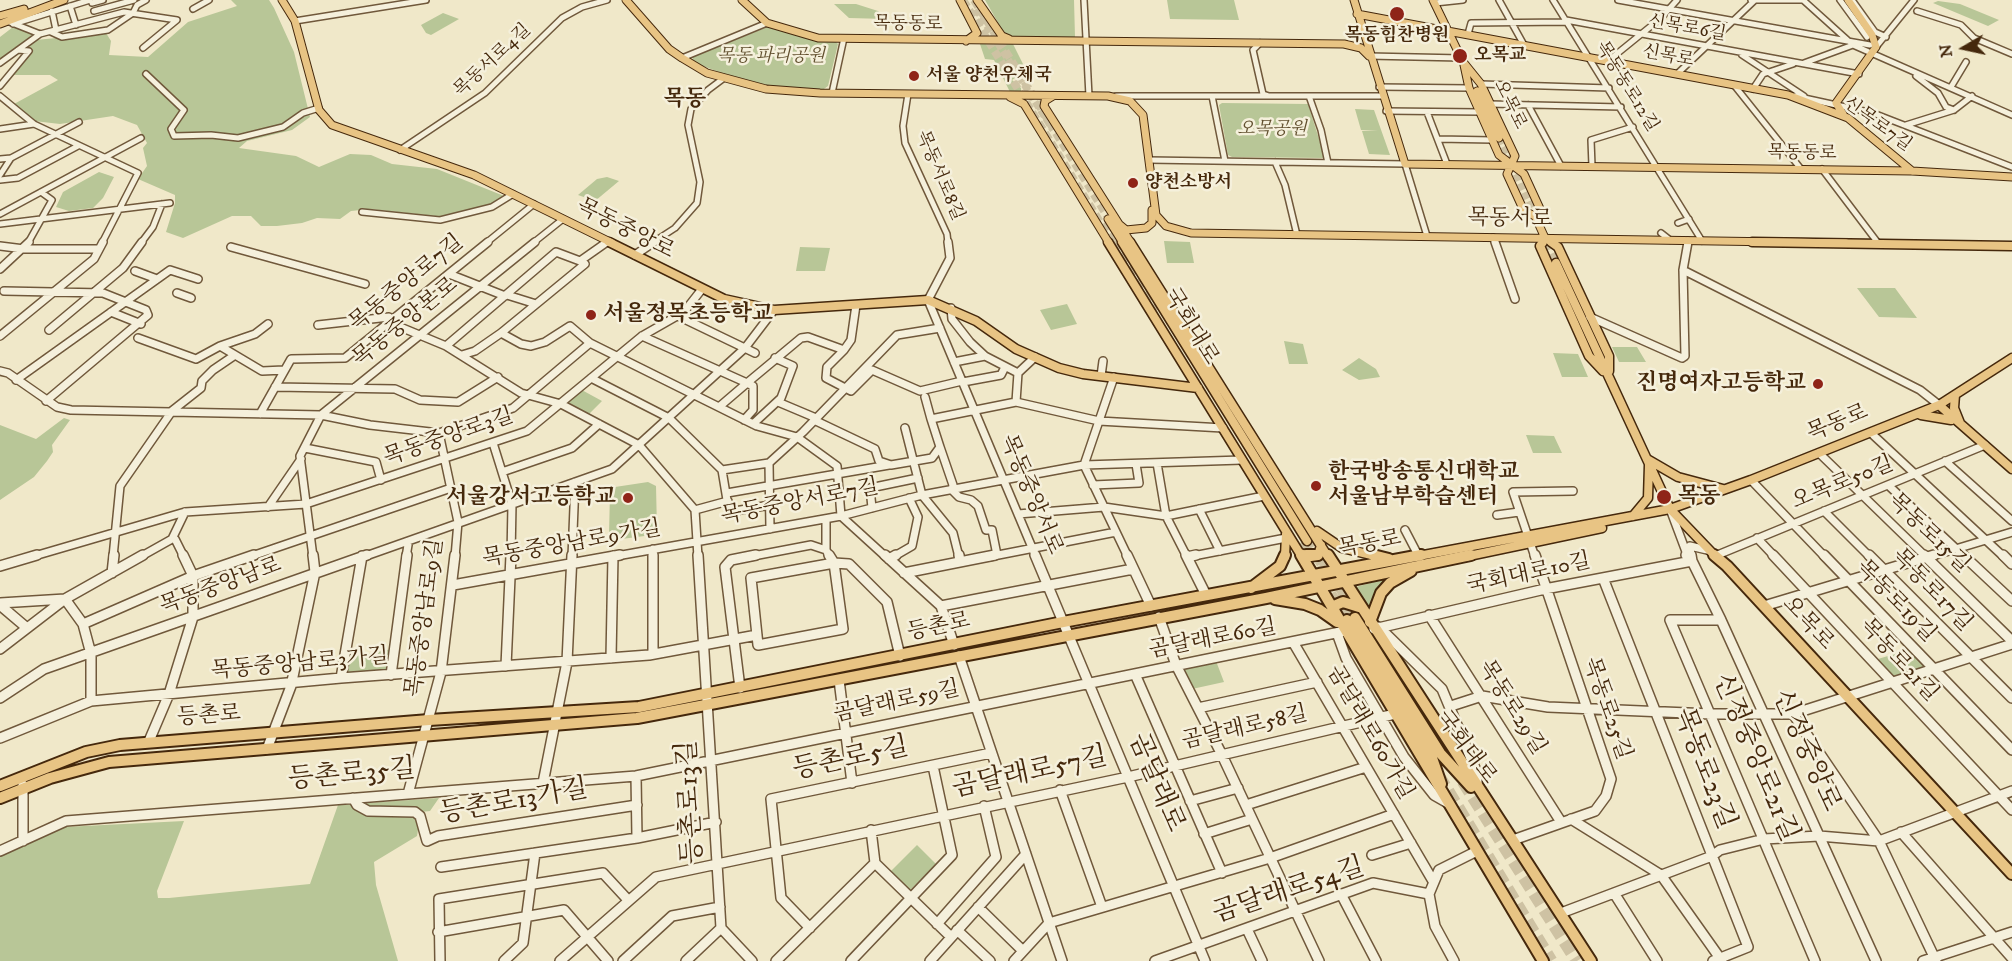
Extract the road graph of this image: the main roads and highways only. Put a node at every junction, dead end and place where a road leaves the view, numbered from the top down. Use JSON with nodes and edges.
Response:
{"nodes":[{"id":1,"x":51,"y":0,"type":"edge"},
{"id":2,"x":58,"y":0,"type":"edge"},
{"id":3,"x":64,"y":0,"type":"edge"},
{"id":4,"x":282,"y":0,"type":"edge"},
{"id":5,"x":626,"y":0,"type":"edge"},
{"id":6,"x":742,"y":0,"type":"edge"},
{"id":7,"x":960,"y":0,"type":"edge"},
{"id":8,"x":965,"y":0,"type":"edge"},
{"id":9,"x":970,"y":0,"type":"edge"},
{"id":10,"x":1346,"y":0,"type":"edge"},
{"id":11,"x":1354,"y":0,"type":"edge"},
{"id":12,"x":1847,"y":0,"type":"edge"},
{"id":13,"x":1434,"y":1,"type":"edge"},
{"id":14,"x":974,"y":7,"type":"edge"},
{"id":15,"x":1357,"y":12,"type":"junction"},
{"id":16,"x":4,"y":20,"type":"edge"},
{"id":17,"x":1448,"y":30,"type":"junction"},
{"id":18,"x":1364,"y":36,"type":"junction"},
{"id":19,"x":966,"y":41,"type":"junction"},
{"id":20,"x":1017,"y":41,"type":"junction"},
{"id":21,"x":1344,"y":44,"type":"junction"},
{"id":22,"x":1370,"y":58,"type":"junction"},
{"id":23,"x":1462,"y":61,"type":"junction"},
{"id":24,"x":1004,"y":95,"type":"junction"},
{"id":25,"x":1788,"y":95,"type":"joint"},
{"id":26,"x":1053,"y":96,"type":"junction"},
{"id":27,"x":1848,"y":118,"type":"junction"},
{"id":28,"x":1049,"y":129,"type":"junction"},
{"id":29,"x":1494,"y":139,"type":"junction"},
{"id":30,"x":1508,"y":140,"type":"junction"},
{"id":31,"x":1511,"y":165,"type":"junction"},
{"id":32,"x":1912,"y":171,"type":"junction"},
{"id":33,"x":2012,"y":177,"type":"edge"},
{"id":34,"x":1154,"y":205,"type":"junction"},
{"id":35,"x":1535,"y":216,"type":"junction"},
{"id":36,"x":1119,"y":225,"type":"junction"},
{"id":37,"x":1174,"y":230,"type":"junction"},
{"id":38,"x":1128,"y":238,"type":"junction"},
{"id":39,"x":1545,"y":238,"type":"junction"},
{"id":40,"x":2012,"y":246,"type":"edge"},
{"id":41,"x":1544,"y":256,"type":"junction"},
{"id":42,"x":1560,"y":260,"type":"junction"},
{"id":43,"x":2012,"y":358,"type":"edge"},
{"id":44,"x":1188,"y":371,"type":"junction"},
{"id":45,"x":1609,"y":376,"type":"junction"},
{"id":46,"x":1174,"y":384,"type":"junction"},
{"id":47,"x":1198,"y":388,"type":"junction"},
{"id":48,"x":1955,"y":394,"type":"junction"},
{"id":49,"x":1939,"y":405,"type":"junction"},
{"id":50,"x":1915,"y":415,"type":"junction"},
{"id":51,"x":1961,"y":425,"type":"junction"},
{"id":52,"x":1648,"y":461,"type":"junction"},
{"id":53,"x":2012,"y":469,"type":"edge"},
{"id":54,"x":1725,"y":489,"type":"junction"},
{"id":55,"x":1670,"y":509,"type":"junction"},
{"id":56,"x":1633,"y":517,"type":"junction"},
{"id":57,"x":1306,"y":521,"type":"junction"},
{"id":58,"x":1286,"y":535,"type":"junction"},
{"id":59,"x":1528,"y":539,"type":"junction"},
{"id":60,"x":1321,"y":544,"type":"junction"},
{"id":61,"x":1302,"y":545,"type":"junction"},
{"id":62,"x":1395,"y":560,"type":"junction"},
{"id":63,"x":1416,"y":567,"type":"junction"},
{"id":64,"x":1314,"y":576,"type":"junction"},
{"id":65,"x":1332,"y":576,"type":"junction"},
{"id":66,"x":1344,"y":581,"type":"junction"},
{"id":67,"x":1320,"y":586,"type":"junction"},
{"id":68,"x":1250,"y":588,"type":"junction"},
{"id":69,"x":1266,"y":598,"type":"junction"},
{"id":70,"x":1334,"y":611,"type":"junction"},
{"id":71,"x":1348,"y":623,"type":"junction"},
{"id":72,"x":1374,"y":626,"type":"junction"},
{"id":73,"x":709,"y":700,"type":"junction"},
{"id":74,"x":0,"y":786,"type":"edge"},
{"id":75,"x":0,"y":798,"type":"edge"},
{"id":76,"x":1448,"y":800,"type":"junction"},
{"id":77,"x":1512,"y":838,"type":"junction"},
{"id":78,"x":2012,"y":874,"type":"edge"},
{"id":79,"x":1543,"y":961,"type":"edge"},
{"id":80,"x":1591,"y":961,"type":"edge"}],
"edges":[{"from":1,"to":16,"type":"main road"},
{"from":1,"to":16,"type":"main road"},
{"from":2,"to":16,"type":"main road"},
{"from":3,"to":16,"type":"main road"},
{"from":4,"to":46,"type":"main road","name":"목동중앙로"},
{"from":5,"to":24,"type":"main road"},
{"from":6,"to":19,"type":"main road","name":"목동동로"},
{"from":7,"to":14,"type":"main road"},
{"from":8,"to":14,"type":"main road"},
{"from":9,"to":14,"type":"main road"},
{"from":10,"to":15,"type":"main road"},
{"from":11,"to":15,"type":"main road"},
{"from":12,"to":27,"type":"main road"},
{"from":13,"to":17,"type":"main road","name":"오목로"},
{"from":14,"to":19,"type":"main road"},
{"from":14,"to":20,"type":"main road"},
{"from":15,"to":17,"type":"main road","name":"신목로"},
{"from":15,"to":18,"type":"main road"},
{"from":17,"to":23,"type":"main road","name":"오목로"},
{"from":17,"to":25,"type":"main road","name":"신목로"},
{"from":18,"to":21,"type":"main road","name":"목동동로"},
{"from":18,"to":22,"type":"main road"},
{"from":19,"to":20,"type":"main road","name":"목동동로"},
{"from":20,"to":21,"type":"main road","name":"목동동로"},
{"from":21,"to":22,"type":"main road","name":"목동동로"},
{"from":22,"to":31,"type":"main road","name":"목동동로"},
{"from":23,"to":29,"type":"main road","name":"오목로"},
{"from":23,"to":29,"type":"main road","name":"오목로"},
{"from":23,"to":30,"type":"main road","name":"오목로"},
{"from":24,"to":26,"type":"main road"},
{"from":24,"to":28,"type":"main road"},
{"from":25,"to":27,"type":"main road","name":"신목로7길"},
{"from":26,"to":28,"type":"main road"},
{"from":26,"to":34,"type":"main road"},
{"from":27,"to":32,"type":"main road","name":"신목로7길"},
{"from":28,"to":36,"type":"main road"},
{"from":28,"to":44,"type":"main road"},
{"from":28,"to":61,"type":"main road","name":"국회대로"},
{"from":29,"to":30,"type":"main road"},
{"from":29,"to":31,"type":"main road","name":"오목로"},
{"from":30,"to":31,"type":"main road","name":"오목로"},
{"from":31,"to":32,"type":"main road","name":"목동동로"},
{"from":31,"to":35,"type":"main road","name":"오목로"},
{"from":31,"to":35,"type":"main road","name":"오목로"},
{"from":32,"to":33,"type":"main road","name":"목동동로"},
{"from":34,"to":36,"type":"main road"},
{"from":34,"to":37,"type":"main road"},
{"from":35,"to":39,"type":"main road","name":"오목로"},
{"from":36,"to":38,"type":"main road"},
{"from":37,"to":38,"type":"main road","name":"목동서로"},
{"from":37,"to":39,"type":"main road","name":"목동서로"},
{"from":38,"to":57,"type":"main road"},
{"from":39,"to":40,"type":"main road","name":"목동서로"},
{"from":39,"to":41,"type":"main road","name":"오목로"},
{"from":39,"to":42,"type":"main road","name":"오목로"},
{"from":41,"to":42,"type":"main road"},
{"from":41,"to":45,"type":"main road","name":"오목로"},
{"from":42,"to":45,"type":"main road","name":"오목로"},
{"from":42,"to":45,"type":"main road","name":"오목로"},
{"from":43,"to":48,"type":"main road","name":"목동로"},
{"from":44,"to":46,"type":"main road"},
{"from":44,"to":47,"type":"main road"},
{"from":45,"to":52,"type":"main road","name":"오목로"},
{"from":46,"to":47,"type":"main road","name":"목동중앙로"},
{"from":47,"to":58,"type":"main road"},
{"from":48,"to":49,"type":"main road","name":"목동로"},
{"from":48,"to":51,"type":"main road"},
{"from":49,"to":50,"type":"main road","name":"목동로"},
{"from":49,"to":51,"type":"main road"},
{"from":50,"to":51,"type":"main road"},
{"from":50,"to":54,"type":"main road","name":"목동로"},
{"from":51,"to":53,"type":"main road"},
{"from":52,"to":54,"type":"main road"},
{"from":52,"to":55,"type":"main road","name":"오목로"},
{"from":52,"to":56,"type":"main road"},
{"from":54,"to":55,"type":"main road","name":"목동로"},
{"from":55,"to":56,"type":"main road","name":"목동로"},
{"from":55,"to":59,"type":"main road","name":"목동로"},
{"from":55,"to":78,"type":"main road","name":"오목로"},
{"from":56,"to":59,"type":"main road","name":"목동로"},
{"from":57,"to":60,"type":"main road"},
{"from":57,"to":62,"type":"main road"},
{"from":58,"to":61,"type":"main road"},
{"from":58,"to":68,"type":"main road"},
{"from":59,"to":62,"type":"main road","name":"목동로"},
{"from":59,"to":63,"type":"main road","name":"목동로"},
{"from":60,"to":61,"type":"main road"},
{"from":60,"to":65,"type":"main road"},
{"from":61,"to":64,"type":"main road"},
{"from":62,"to":65,"type":"main road","name":"목동로"},
{"from":63,"to":66,"type":"main road","name":"목동로"},
{"from":63,"to":72,"type":"main road"},
{"from":64,"to":65,"type":"main road","name":"등촌로"},
{"from":64,"to":67,"type":"main road"},
{"from":64,"to":68,"type":"main road","name":"등촌로"},
{"from":65,"to":66,"type":"main road","name":"목동로"},
{"from":65,"to":67,"type":"main road","name":"등촌로"},
{"from":66,"to":71,"type":"main road"},
{"from":67,"to":69,"type":"main road","name":"등촌로"},
{"from":67,"to":70,"type":"main road"},
{"from":68,"to":73,"type":"main road","name":"등촌로"},
{"from":69,"to":71,"type":"main road"},
{"from":69,"to":73,"type":"main road","name":"등촌로"},
{"from":70,"to":71,"type":"main road"},
{"from":70,"to":71,"type":"main road"},
{"from":71,"to":72,"type":"main road"},
{"from":71,"to":76,"type":"main road"},
{"from":71,"to":76,"type":"main road","name":"국회대로"},
{"from":71,"to":77,"type":"main road","name":"국회대로"},
{"from":72,"to":77,"type":"main road"},
{"from":73,"to":74,"type":"main road","name":"등촌로"},
{"from":73,"to":75,"type":"main road","name":"등촌로"},
{"from":76,"to":79,"type":"main road"},
{"from":77,"to":80,"type":"main road"}]}
